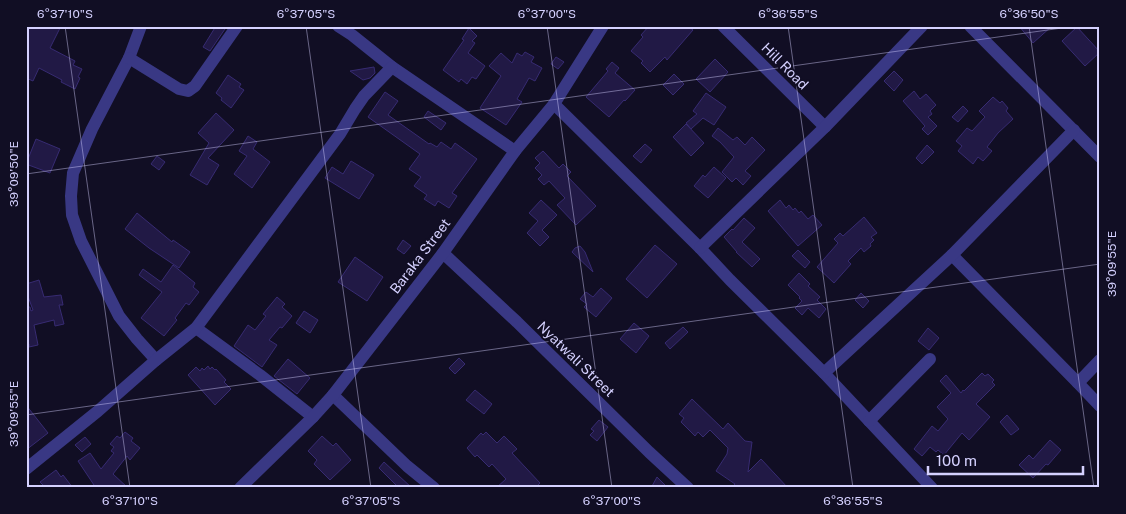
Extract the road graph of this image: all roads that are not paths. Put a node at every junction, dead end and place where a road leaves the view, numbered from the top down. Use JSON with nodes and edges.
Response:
{"nodes":[{"id":1,"x":141,"y":26,"type":"edge"},
{"id":2,"x":237,"y":26,"type":"edge"},
{"id":3,"x":338,"y":26,"type":"edge"},
{"id":4,"x":603,"y":26,"type":"edge"},
{"id":5,"x":723,"y":26,"type":"edge"},
{"id":6,"x":922,"y":26,"type":"edge"},
{"id":7,"x":970,"y":26,"type":"edge"},
{"id":8,"x":129,"y":58,"type":"junction"},
{"id":9,"x":392,"y":67,"type":"junction"},
{"id":10,"x":554,"y":104,"type":"junction"},
{"id":11,"x":825,"y":127,"type":"junction"},
{"id":12,"x":1074,"y":130,"type":"junction"},
{"id":13,"x":515,"y":151,"type":"junction"},
{"id":14,"x":1100,"y":157,"type":"edge"},
{"id":15,"x":700,"y":248,"type":"junction"},
{"id":16,"x":442,"y":253,"type":"junction"},
{"id":17,"x":952,"y":255,"type":"junction"},
{"id":18,"x":196,"y":328,"type":"junction"},
{"id":19,"x":930,"y":359,"type":"dead end"},
{"id":20,"x":156,"y":360,"type":"junction"},
{"id":21,"x":1100,"y":360,"type":"edge"},
{"id":22,"x":824,"y":373,"type":"junction"},
{"id":23,"x":1078,"y":383,"type":"junction"},
{"id":24,"x":333,"y":395,"type":"junction"},
{"id":25,"x":1100,"y":406,"type":"edge"},
{"id":26,"x":313,"y":417,"type":"junction"},
{"id":27,"x":869,"y":422,"type":"junction"},
{"id":28,"x":26,"y":469,"type":"edge"},
{"id":29,"x":240,"y":488,"type":"edge"},
{"id":30,"x":434,"y":488,"type":"edge"},
{"id":31,"x":688,"y":488,"type":"edge"},
{"id":32,"x":932,"y":488,"type":"edge"}],
"edges":[{"from":1,"to":8,"type":"street"},
{"from":2,"to":8,"type":"street"},
{"from":3,"to":9,"type":"street"},
{"from":4,"to":10,"type":"street","name":"Baraka Street"},
{"from":5,"to":11,"type":"street","name":"Hill Road"},
{"from":6,"to":11,"type":"street"},
{"from":7,"to":12,"type":"street"},
{"from":8,"to":20,"type":"street"},
{"from":9,"to":13,"type":"street"},
{"from":9,"to":18,"type":"street"},
{"from":10,"to":13,"type":"street","name":"Baraka Street"},
{"from":10,"to":15,"type":"street"},
{"from":11,"to":15,"type":"street"},
{"from":12,"to":14,"type":"street"},
{"from":12,"to":17,"type":"street"},
{"from":13,"to":16,"type":"street","name":"Baraka Street"},
{"from":15,"to":22,"type":"street"},
{"from":16,"to":24,"type":"street","name":"Baraka Street"},
{"from":16,"to":31,"type":"street","name":"Nyatwali Street"},
{"from":17,"to":22,"type":"street"},
{"from":17,"to":23,"type":"street"},
{"from":18,"to":20,"type":"street"},
{"from":18,"to":26,"type":"street"},
{"from":19,"to":27,"type":"street"},
{"from":20,"to":28,"type":"street"},
{"from":21,"to":23,"type":"street"},
{"from":22,"to":27,"type":"street"},
{"from":23,"to":25,"type":"street"},
{"from":24,"to":26,"type":"street","name":"Baraka Street"},
{"from":24,"to":30,"type":"street"},
{"from":26,"to":29,"type":"street","name":"Baraka Street"},
{"from":27,"to":32,"type":"street"}]}
